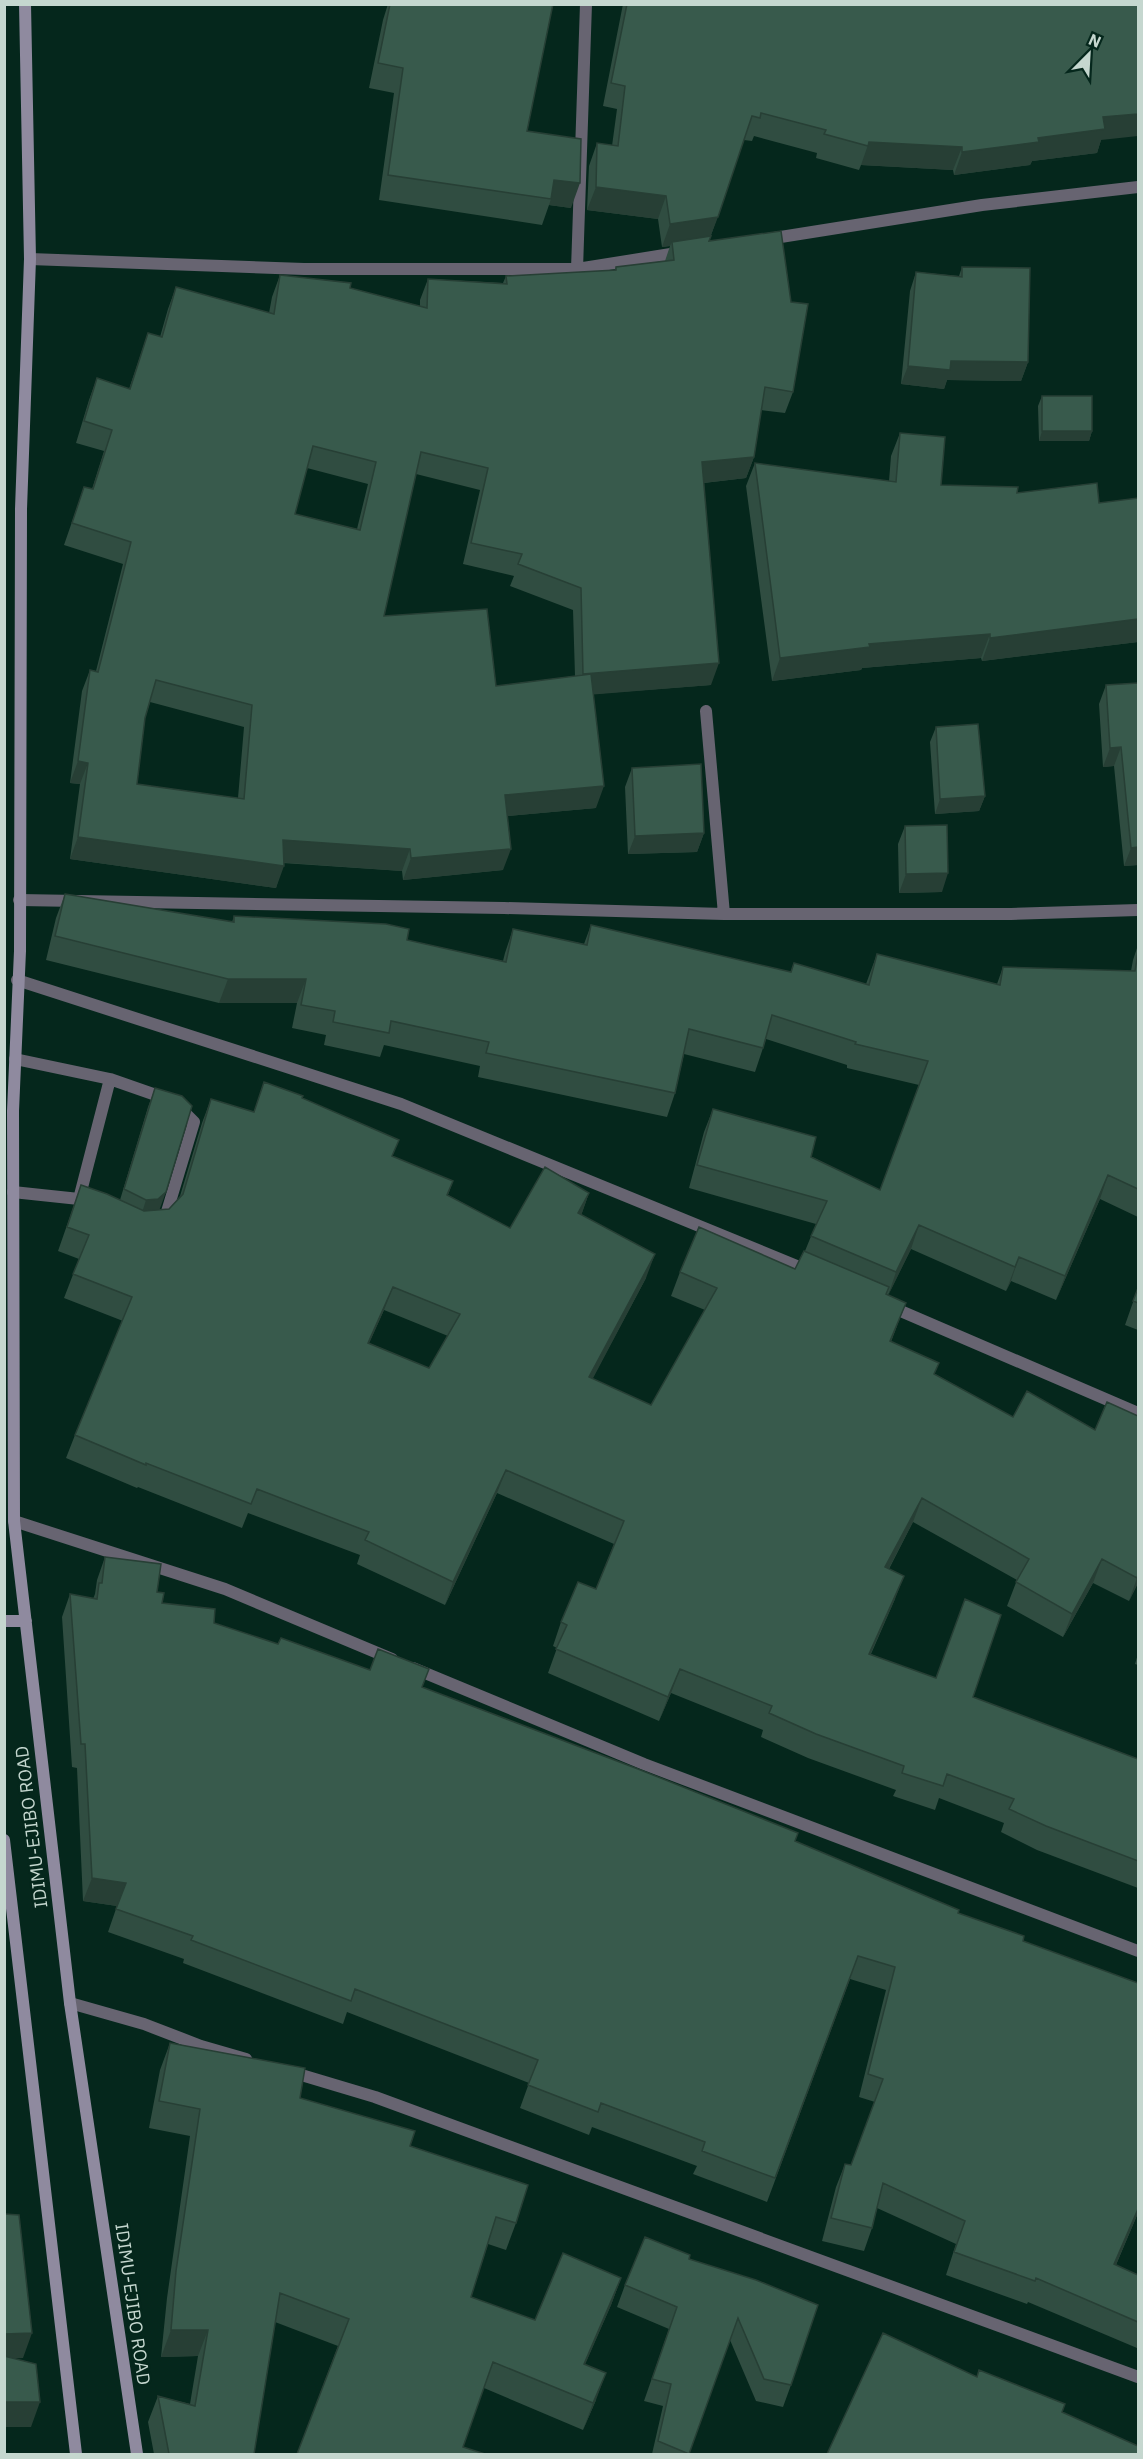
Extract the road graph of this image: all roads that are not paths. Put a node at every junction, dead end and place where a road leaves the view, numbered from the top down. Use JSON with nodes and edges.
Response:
{"nodes":[{"id":1,"x":25,"y":4,"type":"edge"},
{"id":2,"x":586,"y":4,"type":"edge"},
{"id":3,"x":1138,"y":187,"type":"edge"},
{"id":4,"x":751,"y":242,"type":"edge"},
{"id":5,"x":693,"y":251,"type":"edge"},
{"id":6,"x":30,"y":259,"type":"junction"},
{"id":7,"x":577,"y":269,"type":"junction"},
{"id":8,"x":705,"y":711,"type":"dead end"},
{"id":9,"x":19,"y":900,"type":"junction"},
{"id":10,"x":1138,"y":910,"type":"edge"},
{"id":11,"x":724,"y":914,"type":"junction"},
{"id":12,"x":17,"y":980,"type":"junction"},
{"id":13,"x":15,"y":1059,"type":"junction"},
{"id":14,"x":110,"y":1079,"type":"junction"},
{"id":15,"x":9,"y":1111,"type":"edge"},
{"id":16,"x":13,"y":1192,"type":"junction"},
{"id":17,"x":79,"y":1199,"type":"junction"},
{"id":18,"x":99,"y":1208,"type":"edge"},
{"id":19,"x":146,"y":1226,"type":"edge"},
{"id":20,"x":823,"y":1277,"type":"edge"},
{"id":21,"x":877,"y":1301,"type":"edge"},
{"id":22,"x":1138,"y":1413,"type":"edge"},
{"id":23,"x":14,"y":1521,"type":"junction"},
{"id":24,"x":4,"y":1621,"type":"edge"},
{"id":25,"x":26,"y":1621,"type":"junction"},
{"id":26,"x":4,"y":1840,"type":"edge"},
{"id":27,"x":1138,"y":1952,"type":"edge"},
{"id":28,"x":70,"y":2003,"type":"junction"},
{"id":29,"x":257,"y":2062,"type":"edge"},
{"id":30,"x":279,"y":2068,"type":"edge"},
{"id":31,"x":1138,"y":2377,"type":"edge"},
{"id":32,"x":76,"y":2454,"type":"edge"},
{"id":33,"x":137,"y":2454,"type":"edge"}],
"edges":[{"from":1,"to":6,"type":"main road","name":"IDIMU-EJIBO ROAD"},
{"from":2,"to":7,"type":"street"},
{"from":3,"to":4,"type":"street"},
{"from":5,"to":7,"type":"street"},
{"from":6,"to":7,"type":"street"},
{"from":6,"to":9,"type":"main road","name":"IDIMU-EJIBO ROAD"},
{"from":8,"to":11,"type":"street"},
{"from":9,"to":11,"type":"street"},
{"from":9,"to":12,"type":"main road","name":"IDIMU-EJIBO ROAD"},
{"from":10,"to":11,"type":"street"},
{"from":12,"to":13,"type":"main road","name":"IDIMU-EJIBO ROAD"},
{"from":12,"to":20,"type":"street"},
{"from":13,"to":14,"type":"street"},
{"from":13,"to":15,"type":"main road","name":"IDIMU-EJIBO ROAD"},
{"from":14,"to":17,"type":"street"},
{"from":14,"to":19,"type":"street"},
{"from":15,"to":16,"type":"main road","name":"IDIMU-EJIBO ROAD"},
{"from":16,"to":17,"type":"street"},
{"from":16,"to":23,"type":"main road","name":"IDIMU-EJIBO ROAD"},
{"from":17,"to":18,"type":"street"},
{"from":21,"to":22,"type":"street"},
{"from":23,"to":25,"type":"main road","name":"IDIMU-EJIBO ROAD"},
{"from":23,"to":27,"type":"street"},
{"from":24,"to":25,"type":"main road"},
{"from":25,"to":28,"type":"main road","name":"IDIMU-EJIBO ROAD"},
{"from":26,"to":32,"type":"main road","name":"IDIMU-EJIBO ROAD"},
{"from":28,"to":29,"type":"street"},
{"from":28,"to":33,"type":"main road","name":"IDIMU-EJIBO ROAD"},
{"from":30,"to":31,"type":"street"}]}
